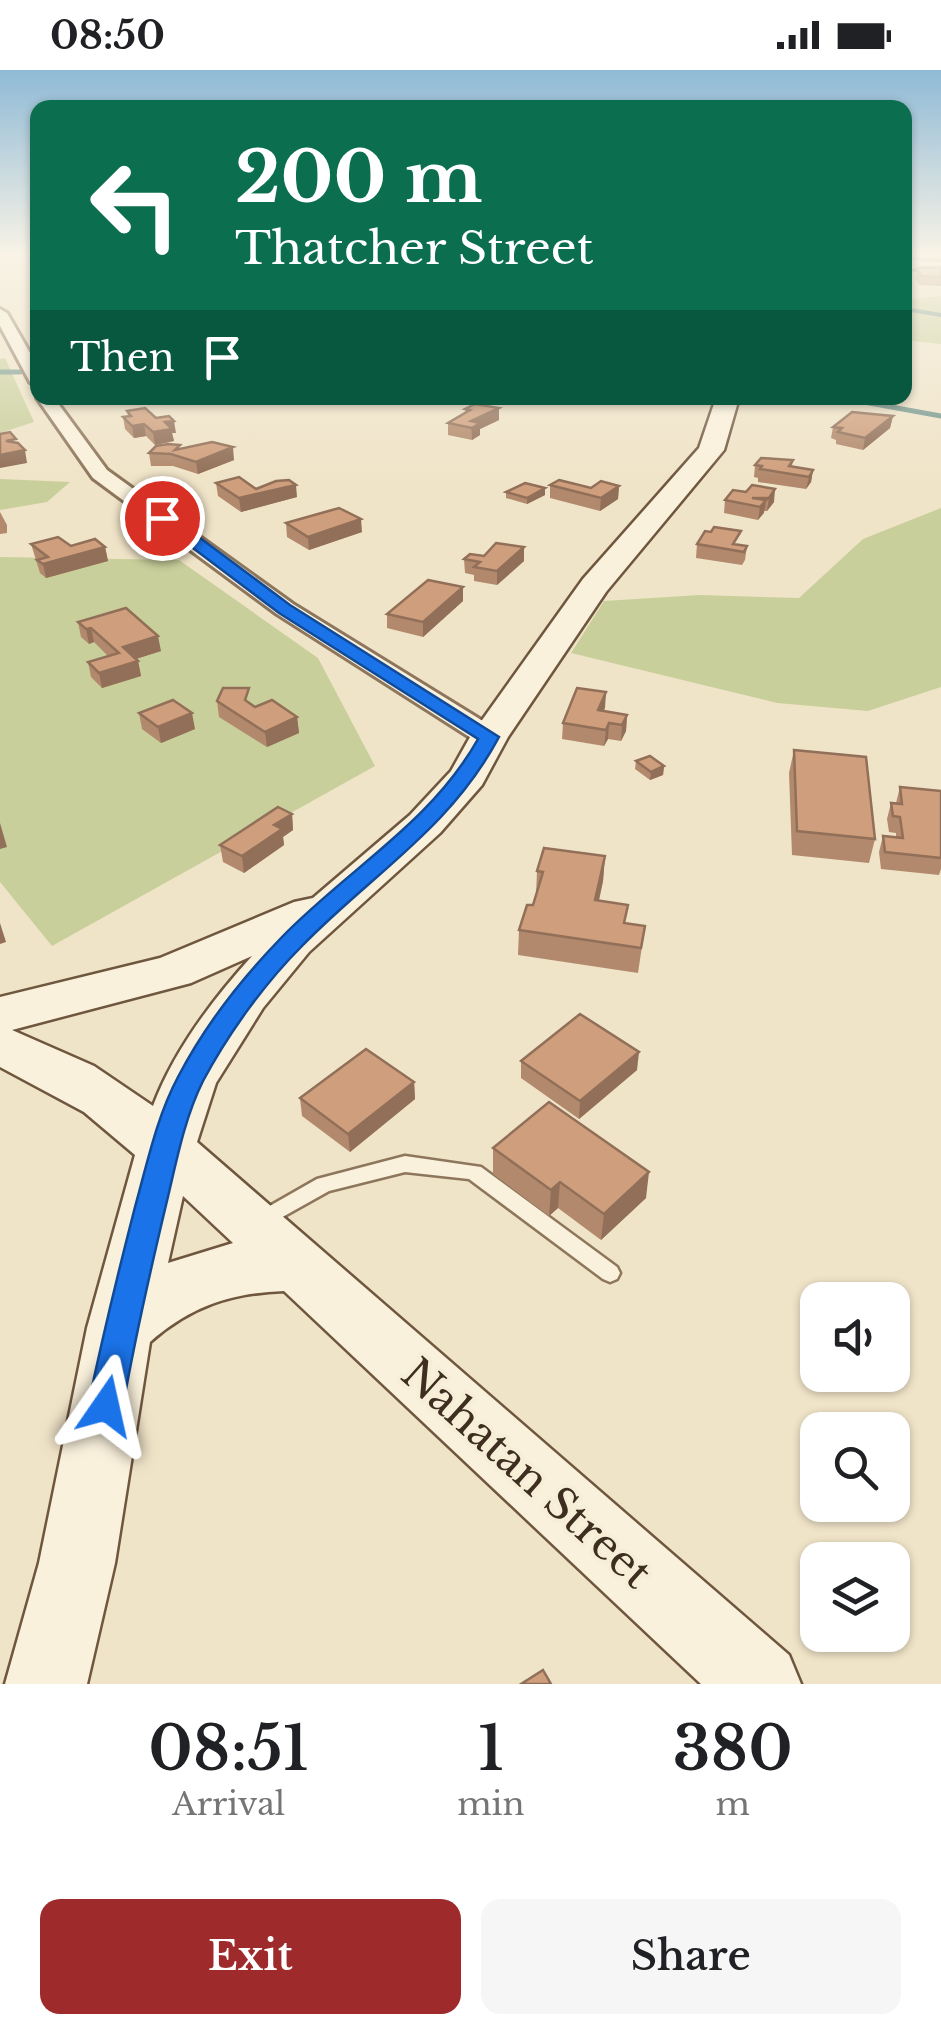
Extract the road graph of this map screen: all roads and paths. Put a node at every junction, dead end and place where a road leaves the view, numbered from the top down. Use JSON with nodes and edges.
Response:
{"nodes":[{"id":1,"x":8,"y":327,"type":"edge"},
{"id":2,"x":30,"y":367,"type":"edge"},
{"id":3,"x":51,"y":405,"type":"edge"},
{"id":4,"x":724,"y":405,"type":"edge"},
{"id":5,"x":489,"y":737,"type":"junction"},
{"id":6,"x":339,"y":898,"type":"junction"},
{"id":7,"x":0,"y":1015,"type":"edge"},
{"id":8,"x":0,"y":1045,"type":"edge"},
{"id":9,"x":164,"y":1150,"type":"junction"},
{"id":10,"x":273,"y":1245,"type":"junction"},
{"id":11,"x":610,"y":1273,"type":"dead end"},
{"id":12,"x":120,"y":1328,"type":"junction"},
{"id":13,"x":46,"y":1684,"type":"edge"},
{"id":14,"x":760,"y":1684,"type":"edge"}],
"edges":[{"from":1,"to":2,"type":"street"},
{"from":3,"to":5,"type":"street"},
{"from":4,"to":5,"type":"main road"},
{"from":5,"to":6,"type":"main road"},
{"from":6,"to":7,"type":"main road"},
{"from":6,"to":9,"type":"main road"},
{"from":8,"to":9,"type":"main road","name":"Nahatan Street"},
{"from":9,"to":10,"type":"main road","name":"Nahatan Street"},
{"from":9,"to":12,"type":"main road"},
{"from":10,"to":11,"type":"lane"},
{"from":10,"to":12,"type":"main road"},
{"from":10,"to":14,"type":"main road","name":"Nahatan Street"},
{"from":12,"to":13,"type":"main road"}]}
